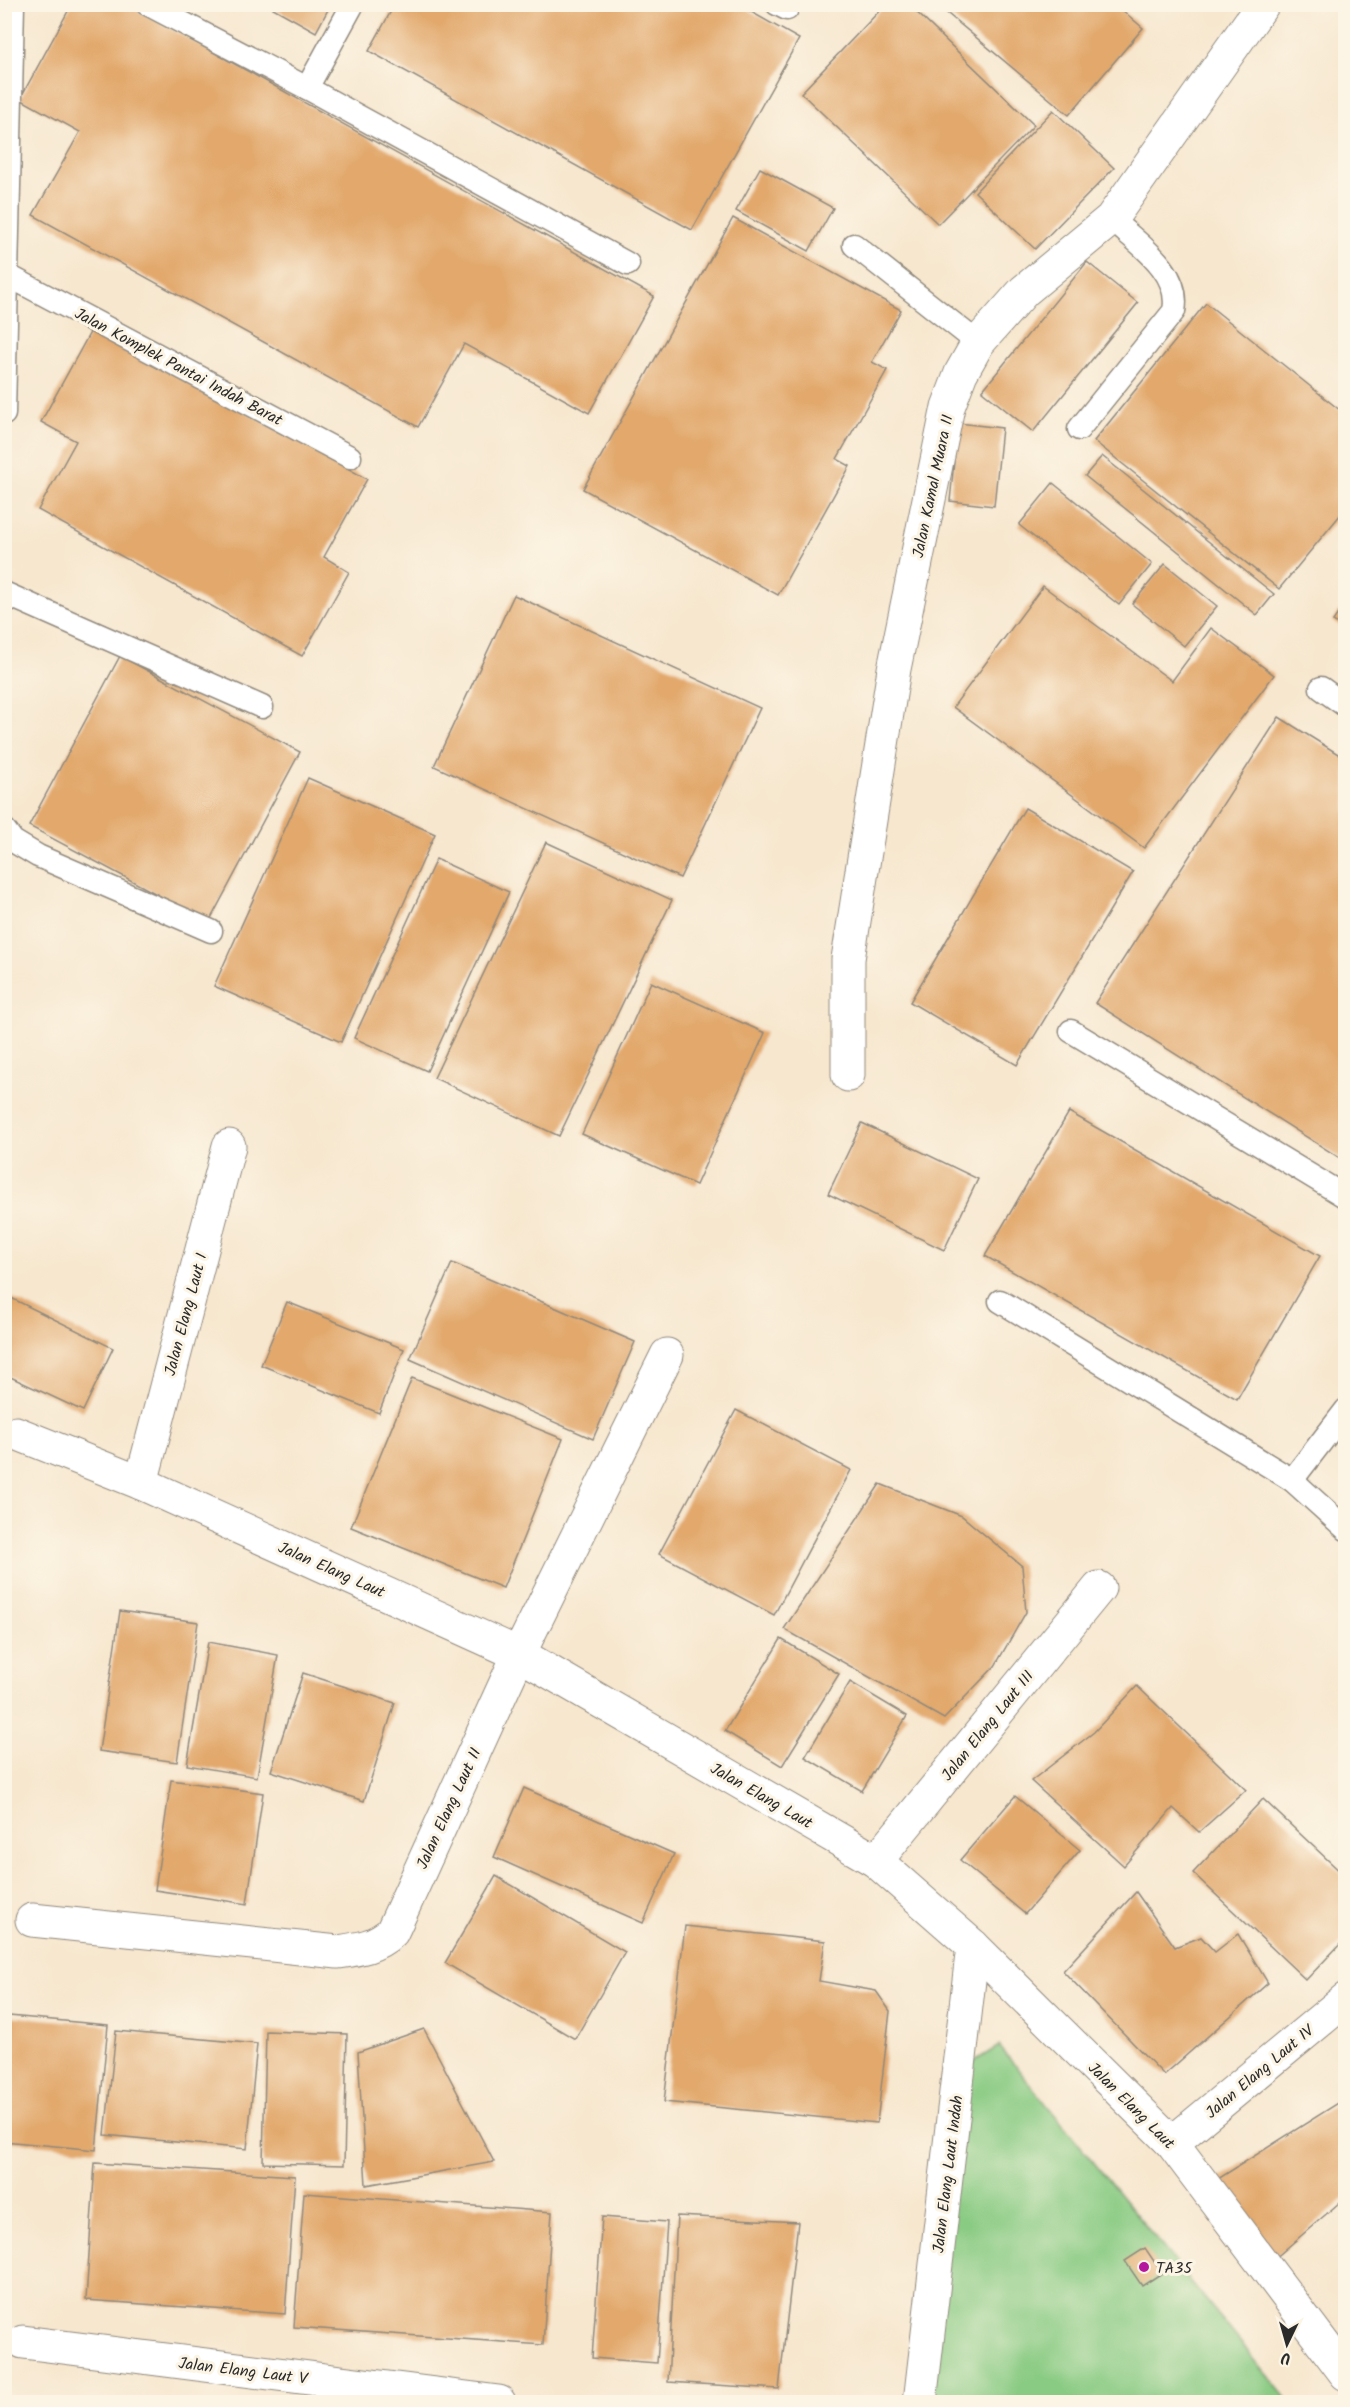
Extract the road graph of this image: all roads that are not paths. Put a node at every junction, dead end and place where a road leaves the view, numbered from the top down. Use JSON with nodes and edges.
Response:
{"nodes":[{"id":1,"x":13,"y":4,"type":"edge"},
{"id":2,"x":147,"y":4,"type":"edge"},
{"id":3,"x":353,"y":4,"type":"edge"},
{"id":4,"x":1263,"y":4,"type":"edge"},
{"id":5,"x":307,"y":88,"type":"junction"},
{"id":6,"x":1111,"y":219,"type":"junction"},
{"id":7,"x":854,"y":245,"type":"dead end"},
{"id":8,"x":628,"y":264,"type":"dead end"},
{"id":9,"x":7,"y":275,"type":"junction"},
{"id":10,"x":978,"y":343,"type":"junction"},
{"id":11,"x":4,"y":414,"type":"edge"},
{"id":12,"x":1080,"y":429,"type":"dead end"},
{"id":13,"x":350,"y":457,"type":"dead end"},
{"id":14,"x":4,"y":593,"type":"edge"},
{"id":15,"x":1321,"y":688,"type":"dead end"},
{"id":16,"x":1346,"y":706,"type":"edge"},
{"id":17,"x":262,"y":707,"type":"dead end"},
{"id":18,"x":4,"y":829,"type":"edge"},
{"id":19,"x":211,"y":932,"type":"dead end"},
{"id":20,"x":1071,"y":1031,"type":"dead end"},
{"id":21,"x":848,"y":1075,"type":"dead end"},
{"id":22,"x":229,"y":1146,"type":"dead end"},
{"id":23,"x":1346,"y":1197,"type":"edge"},
{"id":24,"x":1000,"y":1301,"type":"dead end"},
{"id":25,"x":667,"y":1355,"type":"dead end"},
{"id":26,"x":1346,"y":1410,"type":"edge"},
{"id":27,"x":16,"y":1433,"type":"dead end"},
{"id":28,"x":1292,"y":1479,"type":"junction"},
{"id":29,"x":141,"y":1483,"type":"junction"},
{"id":30,"x":1346,"y":1529,"type":"edge"},
{"id":31,"x":1099,"y":1588,"type":"dead end"},
{"id":32,"x":519,"y":1654,"type":"junction"},
{"id":33,"x":876,"y":1861,"type":"junction"},
{"id":34,"x":32,"y":1920,"type":"dead end"},
{"id":35,"x":973,"y":1946,"type":"junction"},
{"id":36,"x":1346,"y":1999,"type":"edge"},
{"id":37,"x":1172,"y":2144,"type":"junction"},
{"id":38,"x":23,"y":2342,"type":"dead end"},
{"id":39,"x":1346,"y":2374,"type":"edge"},
{"id":40,"x":499,"y":2403,"type":"edge"},
{"id":41,"x":921,"y":2403,"type":"edge"}],
"edges":[{"from":1,"to":9,"type":"lane"},
{"from":2,"to":5,"type":"lane"},
{"from":3,"to":5,"type":"lane"},
{"from":4,"to":6,"type":"street","name":"Jalan Kamal Muara II"},
{"from":5,"to":8,"type":"lane"},
{"from":6,"to":10,"type":"street","name":"Jalan Kamal Muara II"},
{"from":6,"to":12,"type":"lane"},
{"from":7,"to":10,"type":"lane"},
{"from":9,"to":11,"type":"lane"},
{"from":9,"to":13,"type":"lane","name":"Jalan Komplek Pantai Indah Barat"},
{"from":10,"to":21,"type":"street","name":"Jalan Kamal Muara II"},
{"from":14,"to":17,"type":"lane"},
{"from":15,"to":16,"type":"lane"},
{"from":18,"to":19,"type":"lane"},
{"from":20,"to":23,"type":"lane"},
{"from":22,"to":29,"type":"street","name":"Jalan Elang Laut I"},
{"from":24,"to":28,"type":"lane"},
{"from":25,"to":32,"type":"street","name":"Jalan Elang Laut II"},
{"from":26,"to":28,"type":"lane"},
{"from":27,"to":29,"type":"street","name":"Jalan Elang Laut"},
{"from":28,"to":30,"type":"lane"},
{"from":29,"to":32,"type":"street","name":"Jalan Elang Laut"},
{"from":31,"to":33,"type":"street","name":"Jalan Elang Laut III"},
{"from":32,"to":33,"type":"street","name":"Jalan Elang Laut"},
{"from":32,"to":34,"type":"street","name":"Jalan Elang Laut II"},
{"from":33,"to":35,"type":"street","name":"Jalan Elang Laut"},
{"from":35,"to":37,"type":"street","name":"Jalan Elang Laut"},
{"from":35,"to":41,"type":"street","name":"Jalan Elang Laut Indah"},
{"from":36,"to":37,"type":"street","name":"Jalan Elang Laut IV"},
{"from":37,"to":39,"type":"street","name":"Jalan Elang Laut"},
{"from":38,"to":40,"type":"street","name":"Jalan Elang Laut V"}]}
